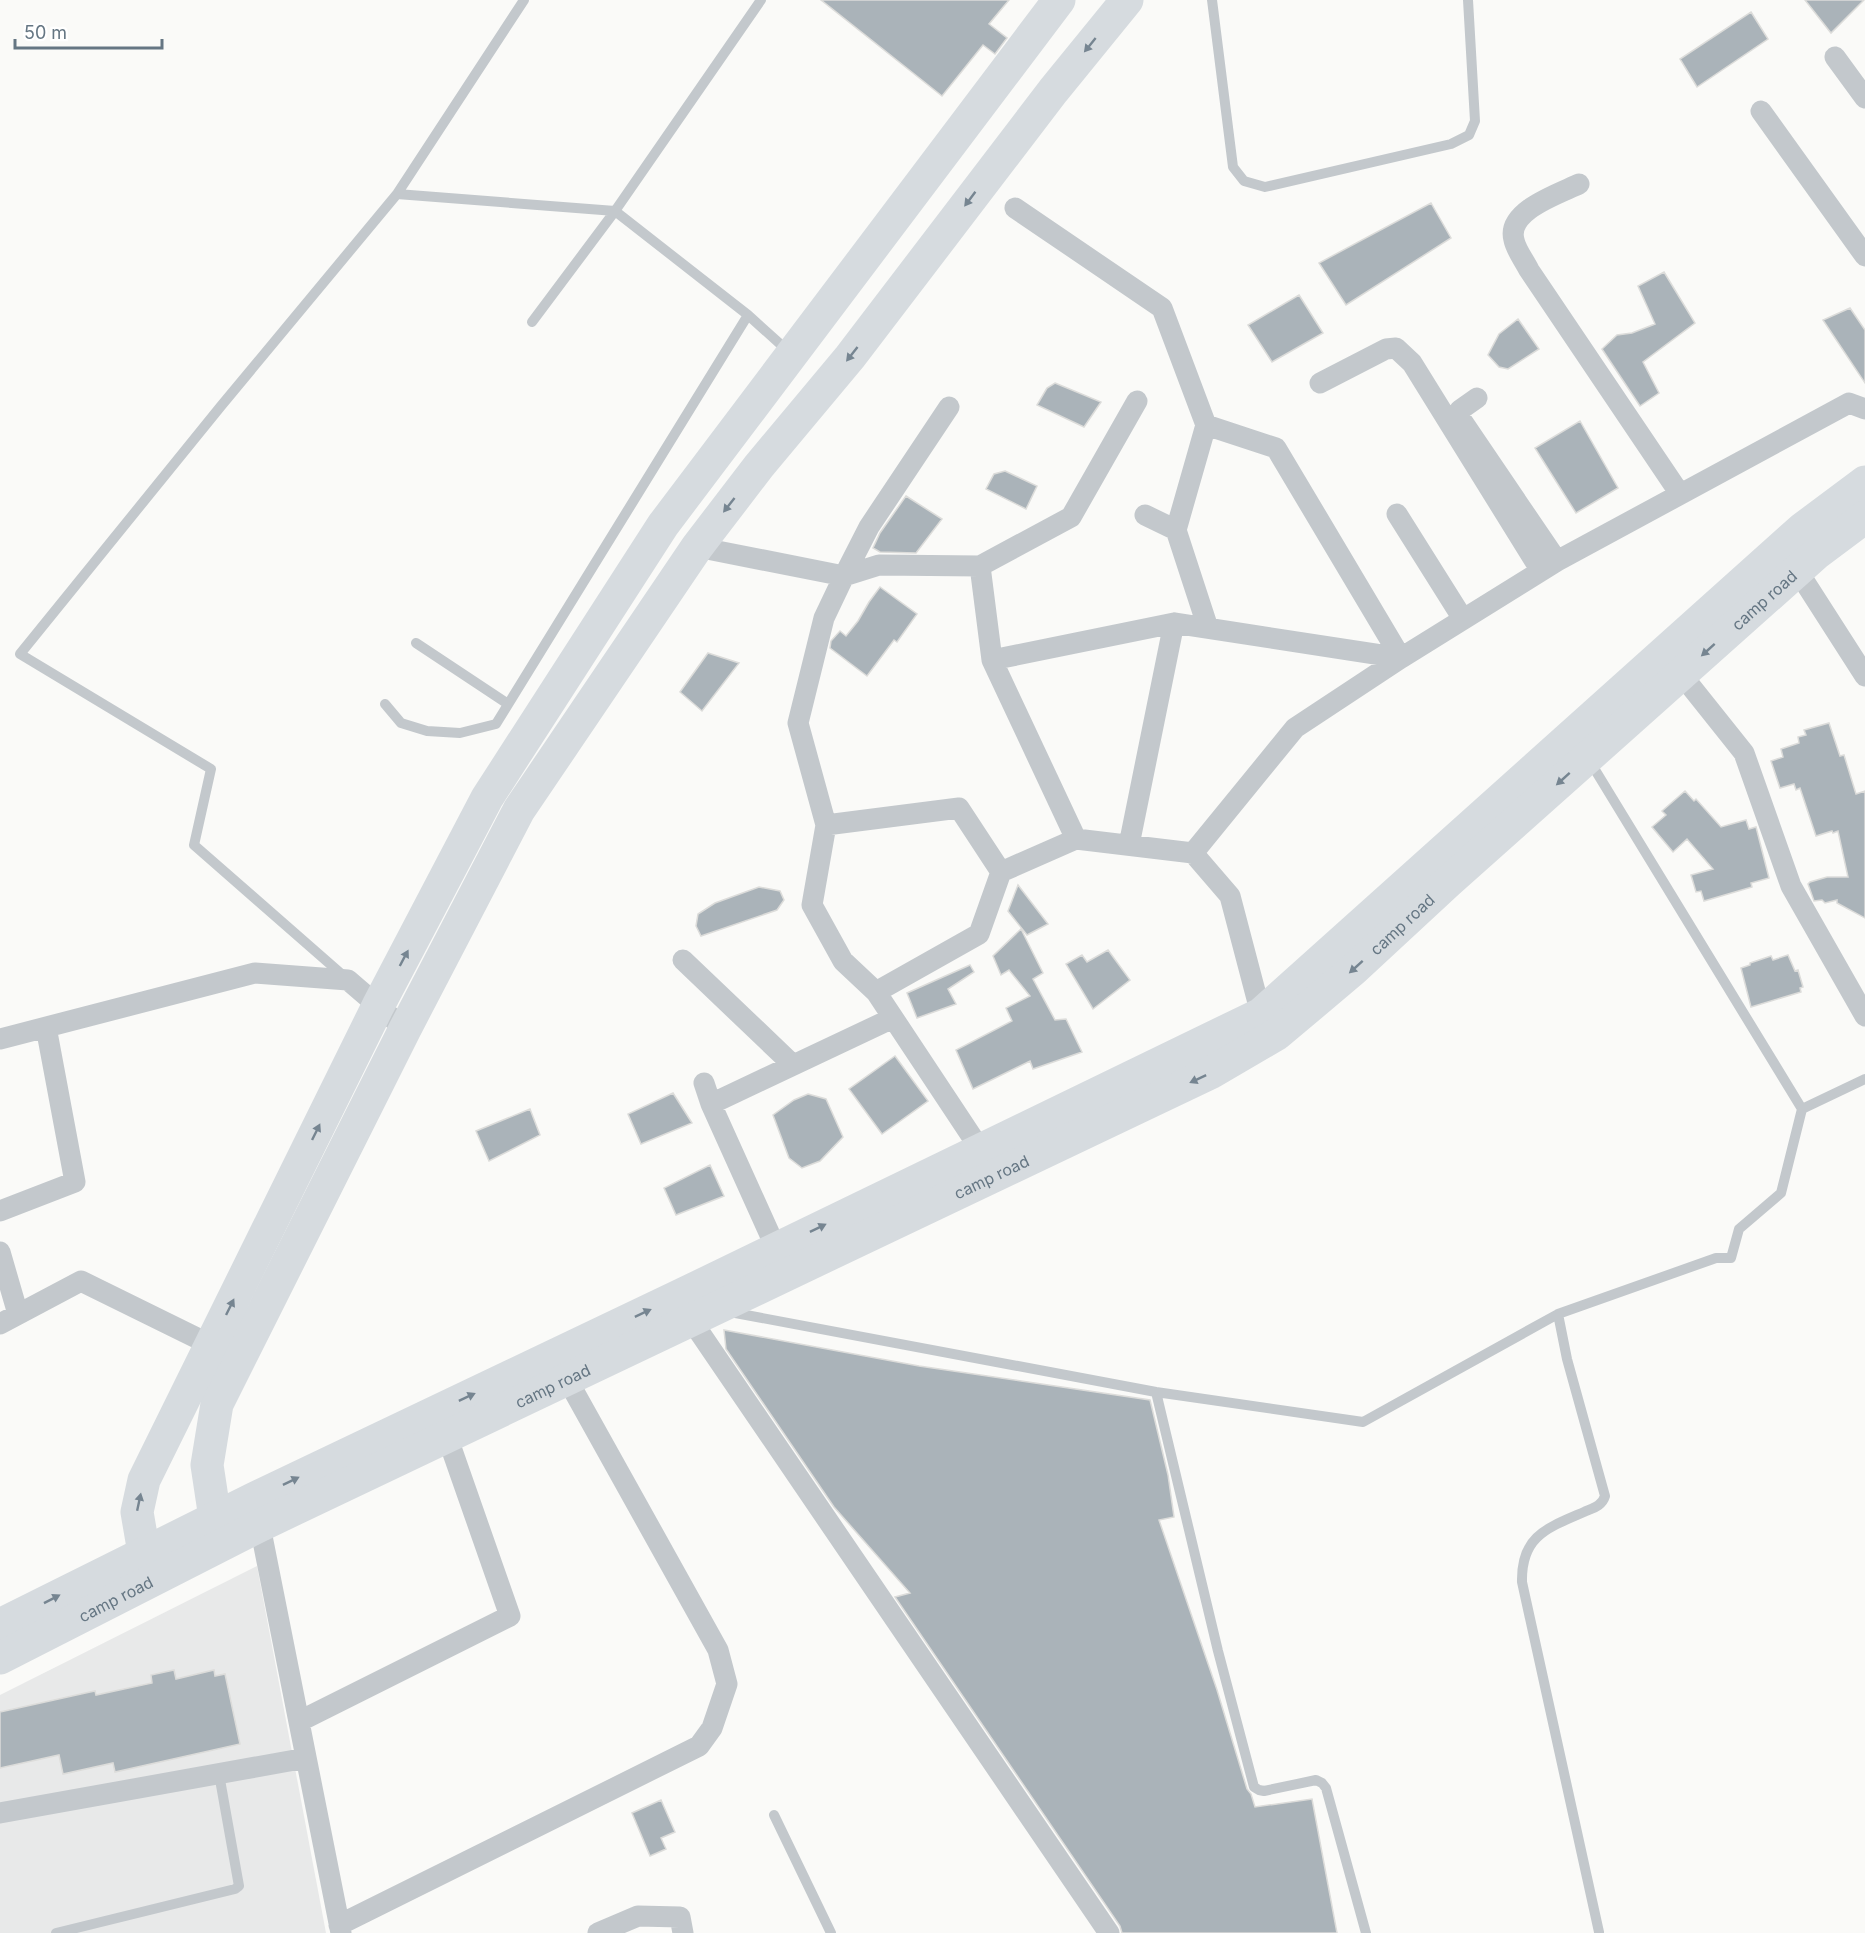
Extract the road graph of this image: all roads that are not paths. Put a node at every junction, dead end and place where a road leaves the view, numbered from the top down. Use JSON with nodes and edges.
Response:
{"nodes":[{"id":1,"x":524,"y":0,"type":"edge"},
{"id":2,"x":761,"y":0,"type":"edge"},
{"id":3,"x":1059,"y":0,"type":"edge"},
{"id":4,"x":1127,"y":0,"type":"edge"},
{"id":5,"x":1212,"y":0,"type":"edge"},
{"id":6,"x":1468,"y":0,"type":"edge"},
{"id":7,"x":1835,"y":57,"type":"dead end"},
{"id":8,"x":1865,"y":98,"type":"edge"},
{"id":9,"x":1761,"y":111,"type":"dead end"},
{"id":10,"x":1579,"y":183,"type":"dead end"},
{"id":11,"x":398,"y":194,"type":"junction"},
{"id":12,"x":1015,"y":208,"type":"dead end"},
{"id":13,"x":615,"y":211,"type":"junction"},
{"id":14,"x":1865,"y":256,"type":"edge"},
{"id":15,"x":748,"y":315,"type":"junction"},
{"id":16,"x":532,"y":322,"type":"dead end"},
{"id":17,"x":792,"y":354,"type":"junction"},
{"id":18,"x":1320,"y":383,"type":"dead end"},
{"id":19,"x":1477,"y":398,"type":"dead end"},
{"id":20,"x":1137,"y":400,"type":"dead end"},
{"id":21,"x":949,"y":407,"type":"dead end"},
{"id":22,"x":1865,"y":409,"type":"edge"},
{"id":23,"x":1206,"y":425,"type":"junction"},
{"id":24,"x":726,"y":441,"type":"junction"},
{"id":25,"x":759,"y":466,"type":"junction"},
{"id":26,"x":1865,"y":482,"type":"edge"},
{"id":27,"x":1680,"y":495,"type":"junction"},
{"id":28,"x":1397,"y":514,"type":"dead end"},
{"id":29,"x":1145,"y":515,"type":"dead end"},
{"id":30,"x":1865,"y":517,"type":"edge"},
{"id":31,"x":663,"y":525,"type":"junction"},
{"id":32,"x":1176,"y":530,"type":"junction"},
{"id":33,"x":697,"y":547,"type":"junction"},
{"id":34,"x":1788,"y":560,"type":"junction"},
{"id":35,"x":980,"y":566,"type":"junction"},
{"id":36,"x":1549,"y":566,"type":"junction"},
{"id":37,"x":844,"y":576,"type":"junction"},
{"id":38,"x":1463,"y":619,"type":"junction"},
{"id":39,"x":1174,"y":623,"type":"junction"},
{"id":40,"x":1208,"y":628,"type":"junction"},
{"id":41,"x":416,"y":643,"type":"dead end"},
{"id":42,"x":1401,"y":658,"type":"junction"},
{"id":43,"x":992,"y":660,"type":"junction"},
{"id":44,"x":1681,"y":674,"type":"junction"},
{"id":45,"x":1865,"y":676,"type":"edge"},
{"id":46,"x":508,"y":704,"type":"junction"},
{"id":47,"x":385,"y":705,"type":"dead end"},
{"id":48,"x":1579,"y":747,"type":"junction"},
{"id":49,"x":826,"y":825,"type":"junction"},
{"id":50,"x":1076,"y":839,"type":"junction"},
{"id":51,"x":1129,"y":845,"type":"junction"},
{"id":52,"x":1193,"y":853,"type":"junction"},
{"id":53,"x":1001,"y":872,"type":"junction"},
{"id":54,"x":683,"y":960,"type":"dead end"},
{"id":55,"x":348,"y":980,"type":"junction"},
{"id":56,"x":876,"y":992,"type":"junction"},
{"id":57,"x":378,"y":1006,"type":"junction"},
{"id":58,"x":1261,"y":1014,"type":"junction"},
{"id":59,"x":1865,"y":1016,"type":"edge"},
{"id":60,"x":893,"y":1018,"type":"junction"},
{"id":61,"x":46,"y":1027,"type":"junction"},
{"id":62,"x":405,"y":1029,"type":"junction"},
{"id":63,"x":0,"y":1039,"type":"edge"},
{"id":64,"x":792,"y":1064,"type":"junction"},
{"id":65,"x":1865,"y":1079,"type":"edge"},
{"id":66,"x":704,"y":1083,"type":"dead end"},
{"id":67,"x":711,"y":1104,"type":"junction"},
{"id":68,"x":1802,"y":1109,"type":"junction"},
{"id":69,"x":988,"y":1162,"type":"junction"},
{"id":70,"x":0,"y":1211,"type":"edge"},
{"id":71,"x":776,"y":1248,"type":"junction"},
{"id":72,"x":0,"y":1252,"type":"edge"},
{"id":73,"x":696,"y":1303,"type":"junction"},
{"id":74,"x":1558,"y":1314,"type":"junction"},
{"id":75,"x":9,"y":1319,"type":"edge"},
{"id":76,"x":211,"y":1345,"type":"junction"},
{"id":77,"x":567,"y":1379,"type":"junction"},
{"id":78,"x":1156,"y":1392,"type":"junction"},
{"id":79,"x":447,"y":1436,"type":"junction"},
{"id":80,"x":347,"y":1469,"type":"junction"},
{"id":81,"x":257,"y":1512,"type":"junction"},
{"id":82,"x":221,"y":1530,"type":"junction"},
{"id":83,"x":149,"y":1565,"type":"junction"},
{"id":84,"x":0,"y":1625,"type":"edge"},
{"id":85,"x":0,"y":1658,"type":"edge"},
{"id":86,"x":300,"y":1721,"type":"junction"},
{"id":87,"x":306,"y":1758,"type":"junction"},
{"id":88,"x":219,"y":1774,"type":"junction"},
{"id":89,"x":0,"y":1813,"type":"edge"},
{"id":90,"x":774,"y":1815,"type":"dead end"},
{"id":91,"x":340,"y":1929,"type":"edge"},
{"id":92,"x":1599,"y":1932,"type":"edge"},
{"id":93,"x":56,"y":1933,"type":"edge"},
{"id":94,"x":598,"y":1933,"type":"edge"},
{"id":95,"x":683,"y":1933,"type":"edge"},
{"id":96,"x":831,"y":1933,"type":"edge"},
{"id":97,"x":1109,"y":1933,"type":"edge"},
{"id":98,"x":1366,"y":1933,"type":"edge"}],
"edges":[{"from":1,"to":11,"type":"lane"},
{"from":2,"to":13,"type":"lane"},
{"from":3,"to":17,"type":"main road"},
{"from":4,"to":25,"type":"main road","one_way":true},
{"from":5,"to":6,"type":"lane"},
{"from":7,"to":8,"type":"street"},
{"from":9,"to":14,"type":"street"},
{"from":10,"to":27,"type":"street"},
{"from":11,"to":13,"type":"lane"},
{"from":11,"to":55,"type":"lane"},
{"from":12,"to":23,"type":"street"},
{"from":13,"to":15,"type":"lane"},
{"from":13,"to":16,"type":"lane"},
{"from":15,"to":17,"type":"lane"},
{"from":15,"to":46,"type":"lane"},
{"from":17,"to":24,"type":"main road"},
{"from":18,"to":36,"type":"street"},
{"from":19,"to":36,"type":"street"},
{"from":20,"to":35,"type":"street"},
{"from":21,"to":37,"type":"street"},
{"from":22,"to":27,"type":"street"},
{"from":23,"to":32,"type":"street"},
{"from":23,"to":42,"type":"street"},
{"from":24,"to":25,"type":"main road"},
{"from":24,"to":31,"type":"main road"},
{"from":25,"to":33,"type":"main road","one_way":true},
{"from":26,"to":34,"type":"main road","name":"camp road"},
{"from":27,"to":36,"type":"street"},
{"from":28,"to":38,"type":"street"},
{"from":29,"to":32,"type":"street"},
{"from":30,"to":34,"type":"main road","name":"camp road"},
{"from":31,"to":33,"type":"main road"},
{"from":57,"to":31,"type":"main road","one_way":true},
{"from":32,"to":40,"type":"street"},
{"from":33,"to":37,"type":"street"},
{"from":33,"to":62,"type":"main road"},
{"from":34,"to":44,"type":"main road","name":"camp road","one_way":true},
{"from":34,"to":45,"type":"street"},
{"from":34,"to":48,"type":"main road","name":"camp road"},
{"from":35,"to":37,"type":"street"},
{"from":35,"to":43,"type":"street"},
{"from":36,"to":38,"type":"street"},
{"from":37,"to":49,"type":"street"},
{"from":38,"to":42,"type":"street"},
{"from":39,"to":40,"type":"street"},
{"from":39,"to":43,"type":"street"},
{"from":39,"to":51,"type":"street"},
{"from":40,"to":42,"type":"street"},
{"from":41,"to":46,"type":"lane"},
{"from":42,"to":52,"type":"street"},
{"from":43,"to":50,"type":"street"},
{"from":44,"to":48,"type":"main road","name":"camp road"},
{"from":44,"to":59,"type":"street"},
{"from":46,"to":47,"type":"lane"},
{"from":48,"to":58,"type":"main road","name":"camp road"},
{"from":48,"to":68,"type":"lane"},
{"from":48,"to":69,"type":"main road","name":"camp road","one_way":true},
{"from":49,"to":53,"type":"street"},
{"from":49,"to":56,"type":"street"},
{"from":50,"to":51,"type":"street"},
{"from":50,"to":53,"type":"street"},
{"from":51,"to":52,"type":"street"},
{"from":52,"to":58,"type":"street"},
{"from":53,"to":56,"type":"street"},
{"from":54,"to":64,"type":"street"},
{"from":55,"to":57,"type":"street"},
{"from":55,"to":61,"type":"street"},
{"from":56,"to":60,"type":"street"},
{"from":57,"to":62,"type":"street"},
{"from":76,"to":57,"type":"main road","one_way":true},
{"from":58,"to":69,"type":"main road","name":"camp road"},
{"from":60,"to":64,"type":"street"},
{"from":60,"to":69,"type":"street"},
{"from":61,"to":63,"type":"street"},
{"from":61,"to":70,"type":"street"},
{"from":62,"to":82,"type":"main road"},
{"from":64,"to":67,"type":"street"},
{"from":65,"to":68,"type":"lane"},
{"from":66,"to":67,"type":"street"},
{"from":67,"to":71,"type":"street"},
{"from":68,"to":74,"type":"lane"},
{"from":71,"to":69,"type":"main road","name":"camp road","one_way":true},
{"from":69,"to":73,"type":"main road","name":"camp road"},
{"from":71,"to":73,"type":"main road","name":"camp road"},
{"from":72,"to":75,"type":"street"},
{"from":73,"to":77,"type":"main road","name":"camp road"},
{"from":73,"to":78,"type":"lane"},
{"from":80,"to":73,"type":"main road","name":"camp road","one_way":true},
{"from":73,"to":97,"type":"street"},
{"from":74,"to":78,"type":"lane"},
{"from":74,"to":92,"type":"lane"},
{"from":75,"to":76,"type":"street"},
{"from":83,"to":76,"type":"main road","one_way":true},
{"from":77,"to":79,"type":"main road","name":"camp road"},
{"from":77,"to":91,"type":"street"},
{"from":78,"to":98,"type":"lane"},
{"from":79,"to":80,"type":"main road","name":"camp road"},
{"from":79,"to":86,"type":"street"},
{"from":80,"to":81,"type":"main road","name":"camp road"},
{"from":81,"to":82,"type":"main road","name":"camp road"},
{"from":81,"to":86,"type":"street"},
{"from":82,"to":83,"type":"main road","name":"camp road"},
{"from":84,"to":83,"type":"main road","one_way":true},
{"from":83,"to":85,"type":"main road","name":"camp road"},
{"from":86,"to":87,"type":"street"},
{"from":87,"to":88,"type":"street"},
{"from":87,"to":91,"type":"street"},
{"from":88,"to":89,"type":"street"},
{"from":88,"to":93,"type":"lane"},
{"from":90,"to":96,"type":"lane"},
{"from":94,"to":95,"type":"street"}]}
